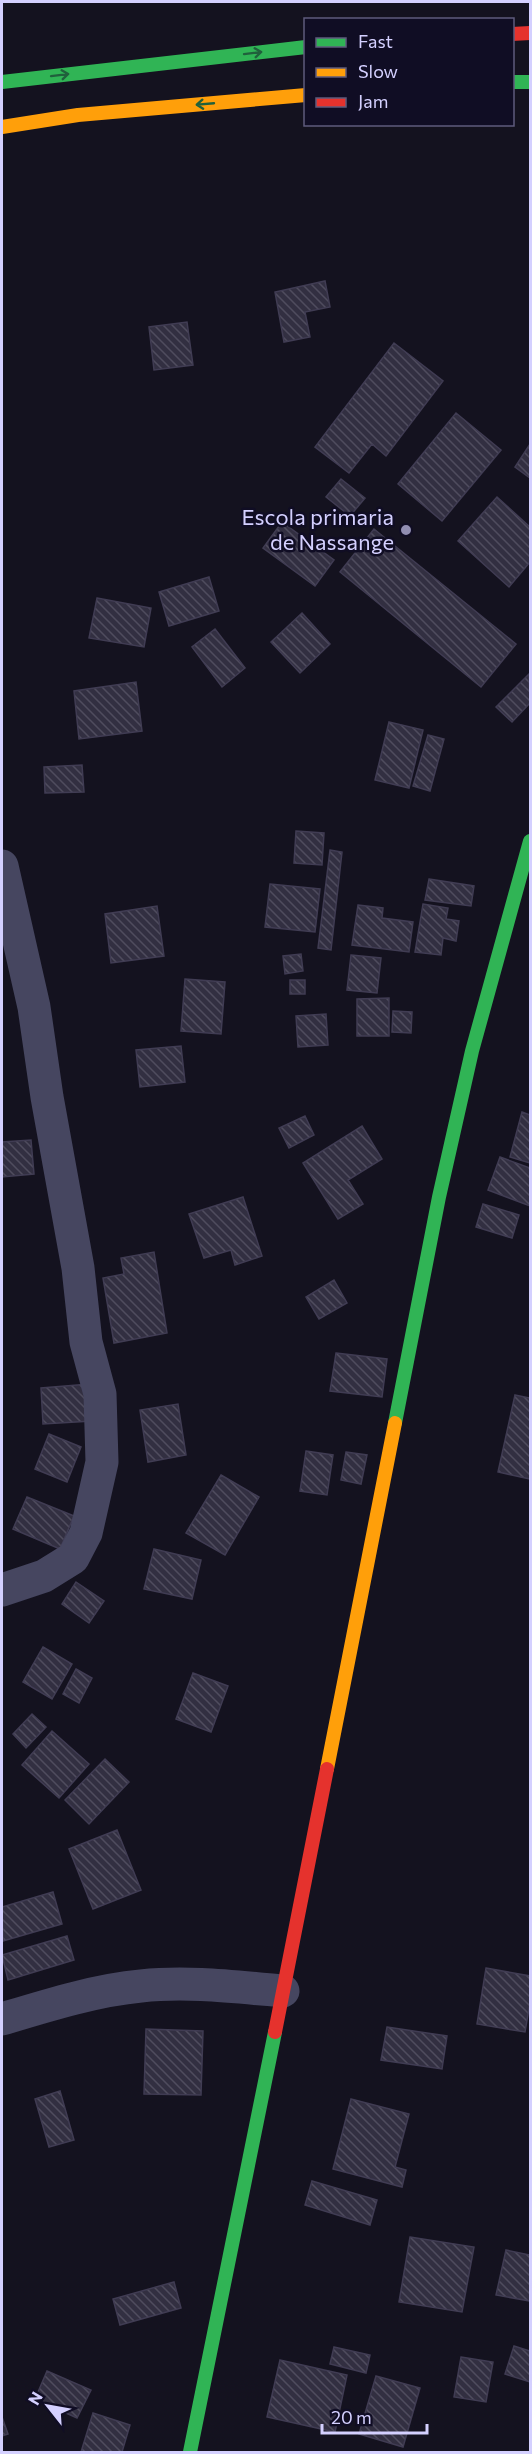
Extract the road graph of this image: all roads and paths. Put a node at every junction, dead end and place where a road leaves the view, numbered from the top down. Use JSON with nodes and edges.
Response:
{"nodes":[{"id":1,"x":531,"y":33,"type":"edge"},
{"id":2,"x":514,"y":34,"type":"edge"},
{"id":3,"x":304,"y":47,"type":"edge"},
{"id":4,"x":2,"y":82,"type":"edge"},
{"id":5,"x":514,"y":82,"type":"edge"},
{"id":6,"x":531,"y":82,"type":"edge"},
{"id":7,"x":304,"y":95,"type":"edge"},
{"id":8,"x":2,"y":126,"type":"edge"},
{"id":9,"x":531,"y":841,"type":"edge"},
{"id":10,"x":2,"y":866,"type":"edge"},
{"id":11,"x":2,"y":1590,"type":"edge"},
{"id":12,"x":283,"y":1991,"type":"junction"},
{"id":13,"x":2,"y":2019,"type":"edge"},
{"id":14,"x":190,"y":2452,"type":"edge"}],
"edges":[{"from":1,"to":2,"type":"main road"},
{"from":4,"to":3,"type":"main road","one_way":true},
{"from":5,"to":6,"type":"main road"},
{"from":7,"to":8,"type":"main road","one_way":true},
{"from":9,"to":12,"type":"main road"},
{"from":10,"to":11,"type":"street"},
{"from":12,"to":13,"type":"street"},
{"from":12,"to":14,"type":"main road"}]}
